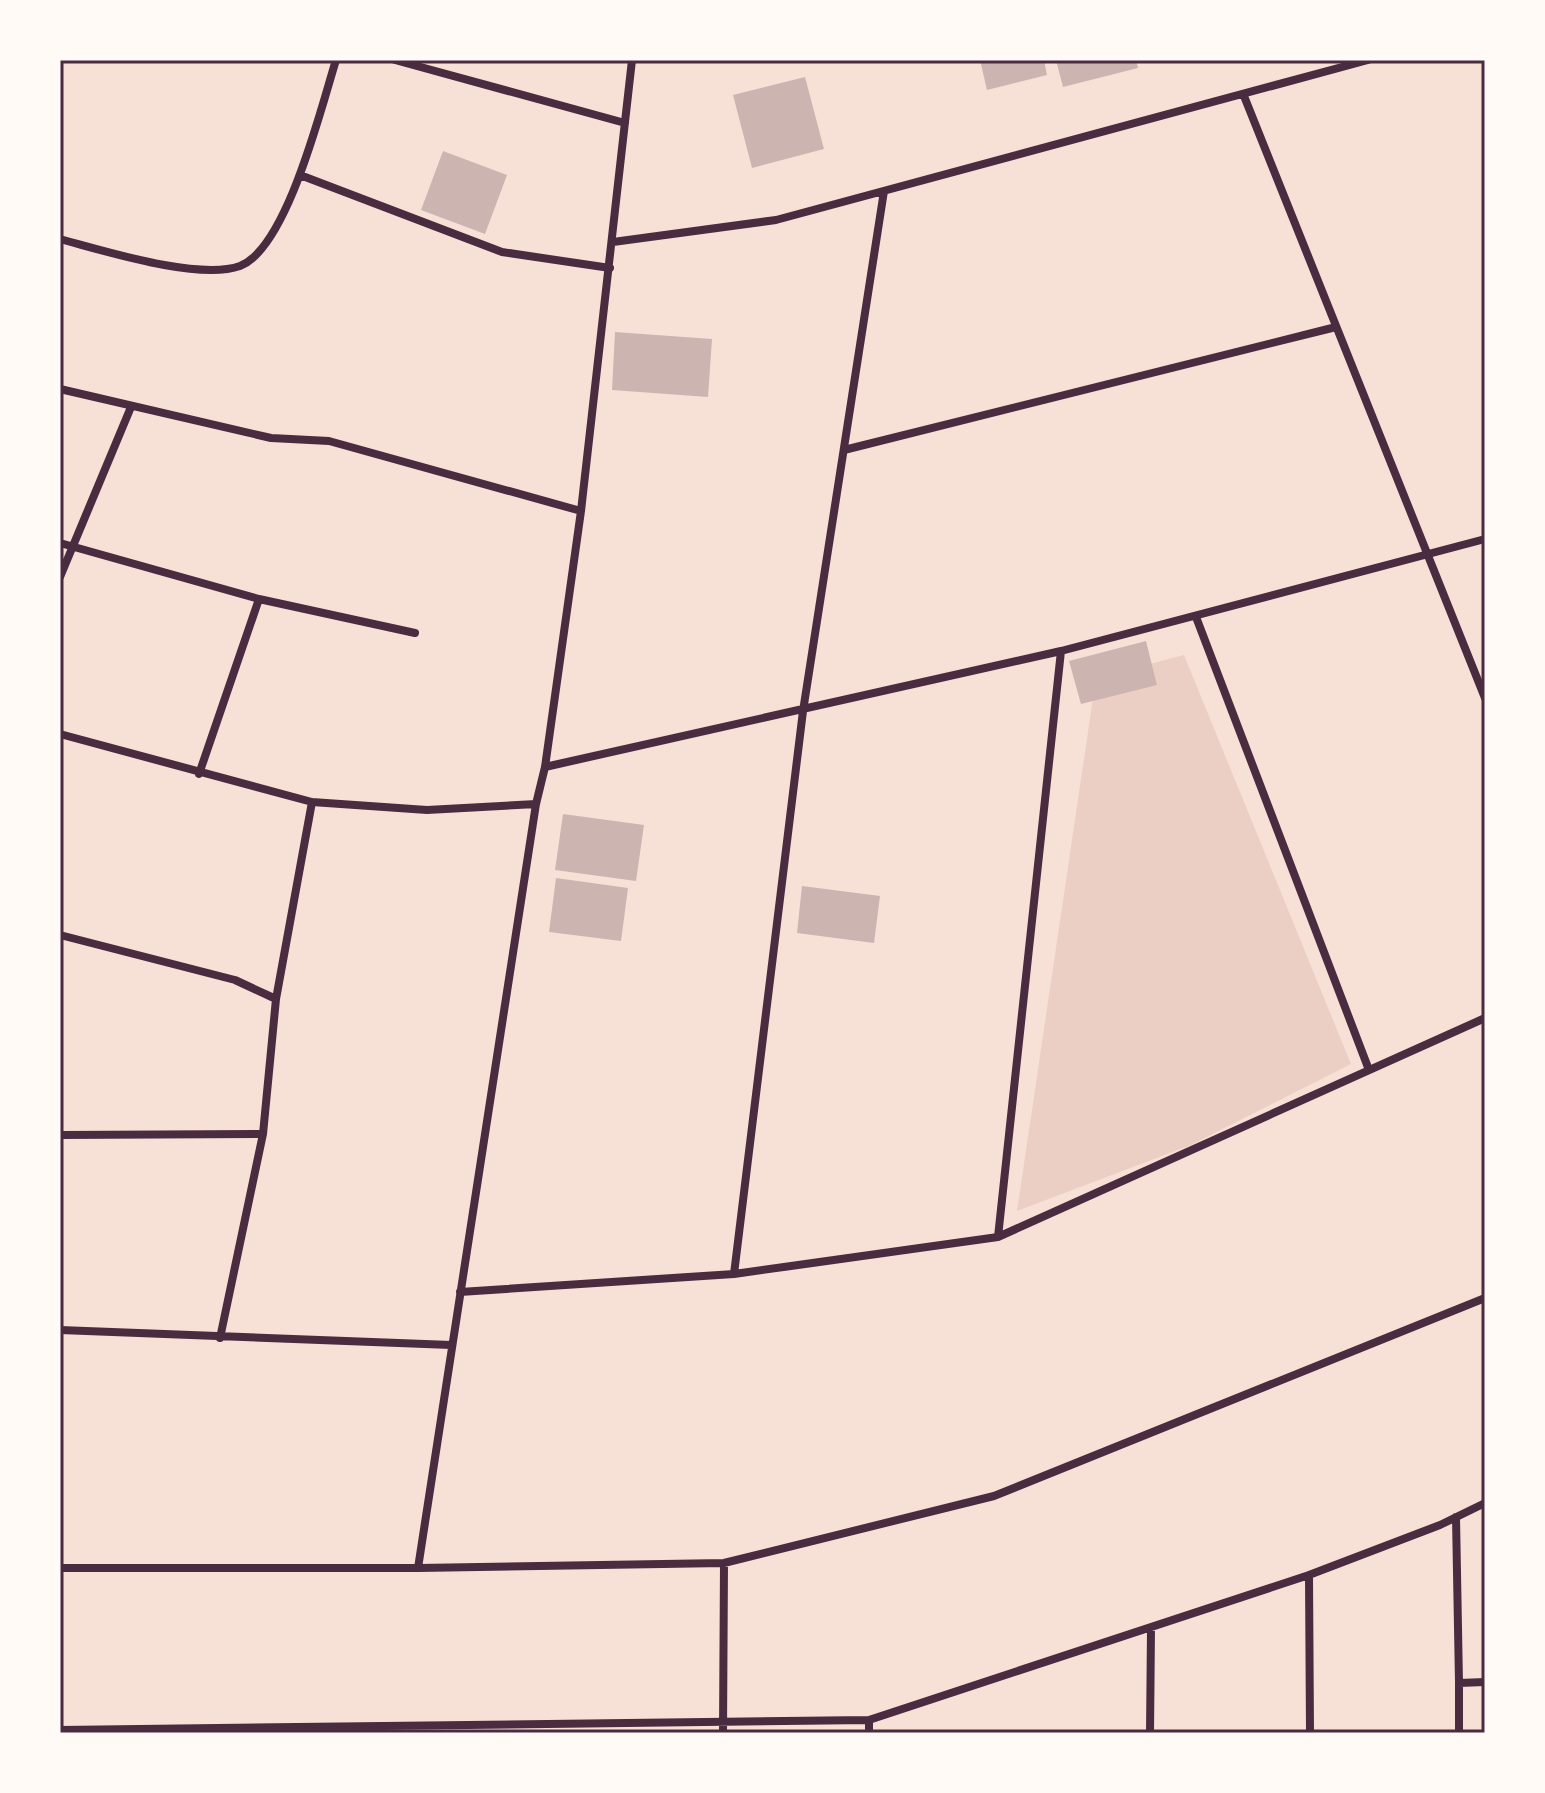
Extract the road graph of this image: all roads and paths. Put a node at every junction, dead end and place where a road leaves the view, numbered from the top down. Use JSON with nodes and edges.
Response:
{"nodes":[{"id":1,"x":336,"y":60,"type":"edge"},
{"id":2,"x":395,"y":60,"type":"edge"},
{"id":3,"x":632,"y":60,"type":"edge"},
{"id":4,"x":1368,"y":60,"type":"edge"},
{"id":5,"x":1244,"y":96,"type":"junction"},
{"id":6,"x":625,"y":123,"type":"junction"},
{"id":7,"x":300,"y":175,"type":"junction"},
{"id":8,"x":884,"y":191,"type":"junction"},
{"id":9,"x":60,"y":239,"type":"edge"},
{"id":10,"x":613,"y":242,"type":"junction"},
{"id":11,"x":610,"y":268,"type":"junction"},
{"id":12,"x":1336,"y":327,"type":"junction"},
{"id":13,"x":60,"y":389,"type":"edge"},
{"id":14,"x":131,"y":407,"type":"junction"},
{"id":15,"x":844,"y":450,"type":"junction"},
{"id":16,"x":581,"y":511,"type":"junction"},
{"id":17,"x":1485,"y":539,"type":"edge"},
{"id":18,"x":60,"y":543,"type":"edge"},
{"id":19,"x":72,"y":546,"type":"junction"},
{"id":20,"x":1426,"y":554,"type":"junction"},
{"id":21,"x":60,"y":577,"type":"edge"},
{"id":22,"x":259,"y":599,"type":"junction"},
{"id":23,"x":1196,"y":617,"type":"junction"},
{"id":24,"x":415,"y":633,"type":"dead end"},
{"id":25,"x":1061,"y":651,"type":"junction"},
{"id":26,"x":1485,"y":698,"type":"edge"},
{"id":27,"x":803,"y":711,"type":"junction"},
{"id":28,"x":60,"y":734,"type":"edge"},
{"id":29,"x":545,"y":767,"type":"junction"},
{"id":30,"x":199,"y":774,"type":"junction"},
{"id":31,"x":312,"y":802,"type":"junction"},
{"id":32,"x":536,"y":804,"type":"junction"},
{"id":33,"x":60,"y":935,"type":"edge"},
{"id":34,"x":276,"y":999,"type":"junction"},
{"id":35,"x":1485,"y":1018,"type":"edge"},
{"id":36,"x":1369,"y":1070,"type":"junction"},
{"id":37,"x":263,"y":1134,"type":"junction"},
{"id":38,"x":60,"y":1135,"type":"edge"},
{"id":39,"x":998,"y":1237,"type":"junction"},
{"id":40,"x":734,"y":1274,"type":"junction"},
{"id":41,"x":460,"y":1292,"type":"junction"},
{"id":42,"x":1485,"y":1298,"type":"edge"},
{"id":43,"x":60,"y":1330,"type":"edge"},
{"id":44,"x":220,"y":1338,"type":"junction"},
{"id":45,"x":451,"y":1345,"type":"junction"},
{"id":46,"x":1485,"y":1503,"type":"edge"},
{"id":47,"x":1456,"y":1517,"type":"junction"},
{"id":48,"x":724,"y":1563,"type":"junction"},
{"id":49,"x":60,"y":1568,"type":"edge"},
{"id":50,"x":418,"y":1568,"type":"junction"},
{"id":51,"x":1309,"y":1575,"type":"junction"},
{"id":52,"x":1151,"y":1629,"type":"junction"},
{"id":53,"x":1485,"y":1682,"type":"edge"},
{"id":54,"x":1459,"y":1683,"type":"junction"},
{"id":55,"x":869,"y":1720,"type":"junction"},
{"id":56,"x":723,"y":1723,"type":"junction"},
{"id":57,"x":60,"y":1730,"type":"edge"},
{"id":58,"x":399,"y":1730,"type":"edge"},
{"id":59,"x":723,"y":1733,"type":"edge"},
{"id":60,"x":869,"y":1733,"type":"edge"},
{"id":61,"x":1150,"y":1733,"type":"edge"},
{"id":62,"x":1310,"y":1733,"type":"edge"},
{"id":63,"x":1459,"y":1733,"type":"edge"}],
"edges":[{"from":1,"to":7,"type":"street"},
{"from":2,"to":6,"type":"street"},
{"from":3,"to":6,"type":"street"},
{"from":4,"to":5,"type":"street"},
{"from":5,"to":8,"type":"street"},
{"from":5,"to":12,"type":"street"},
{"from":6,"to":10,"type":"street"},
{"from":7,"to":9,"type":"street"},
{"from":7,"to":11,"type":"street"},
{"from":8,"to":10,"type":"street"},
{"from":8,"to":15,"type":"street"},
{"from":10,"to":11,"type":"street"},
{"from":11,"to":16,"type":"street"},
{"from":12,"to":15,"type":"street"},
{"from":12,"to":20,"type":"street"},
{"from":13,"to":14,"type":"street"},
{"from":14,"to":16,"type":"street"},
{"from":14,"to":19,"type":"street"},
{"from":15,"to":27,"type":"street"},
{"from":16,"to":29,"type":"street"},
{"from":17,"to":20,"type":"street"},
{"from":18,"to":19,"type":"street"},
{"from":19,"to":21,"type":"street"},
{"from":19,"to":22,"type":"street"},
{"from":20,"to":23,"type":"street"},
{"from":20,"to":26,"type":"street"},
{"from":22,"to":24,"type":"street"},
{"from":22,"to":30,"type":"street"},
{"from":23,"to":25,"type":"street"},
{"from":23,"to":36,"type":"street"},
{"from":25,"to":27,"type":"street"},
{"from":25,"to":39,"type":"street"},
{"from":27,"to":29,"type":"street"},
{"from":27,"to":40,"type":"street"},
{"from":28,"to":30,"type":"street"},
{"from":29,"to":32,"type":"street"},
{"from":30,"to":31,"type":"street"},
{"from":31,"to":32,"type":"street"},
{"from":31,"to":34,"type":"street"},
{"from":32,"to":41,"type":"street"},
{"from":33,"to":34,"type":"street"},
{"from":34,"to":37,"type":"street"},
{"from":35,"to":36,"type":"street"},
{"from":36,"to":39,"type":"street"},
{"from":37,"to":38,"type":"street"},
{"from":37,"to":44,"type":"street"},
{"from":39,"to":40,"type":"street"},
{"from":40,"to":41,"type":"street"},
{"from":41,"to":45,"type":"street"},
{"from":42,"to":48,"type":"street"},
{"from":43,"to":44,"type":"street"},
{"from":44,"to":45,"type":"street"},
{"from":45,"to":50,"type":"street"},
{"from":46,"to":47,"type":"street"},
{"from":47,"to":51,"type":"street"},
{"from":47,"to":54,"type":"street"},
{"from":48,"to":50,"type":"street"},
{"from":48,"to":56,"type":"street"},
{"from":49,"to":50,"type":"street"},
{"from":51,"to":52,"type":"street"},
{"from":51,"to":62,"type":"street"},
{"from":52,"to":55,"type":"street"},
{"from":52,"to":61,"type":"street"},
{"from":53,"to":54,"type":"street"},
{"from":54,"to":63,"type":"street"},
{"from":55,"to":56,"type":"street"},
{"from":55,"to":60,"type":"street"},
{"from":56,"to":58,"type":"street"},
{"from":56,"to":59,"type":"street"},
{"from":57,"to":58,"type":"street"}]}
